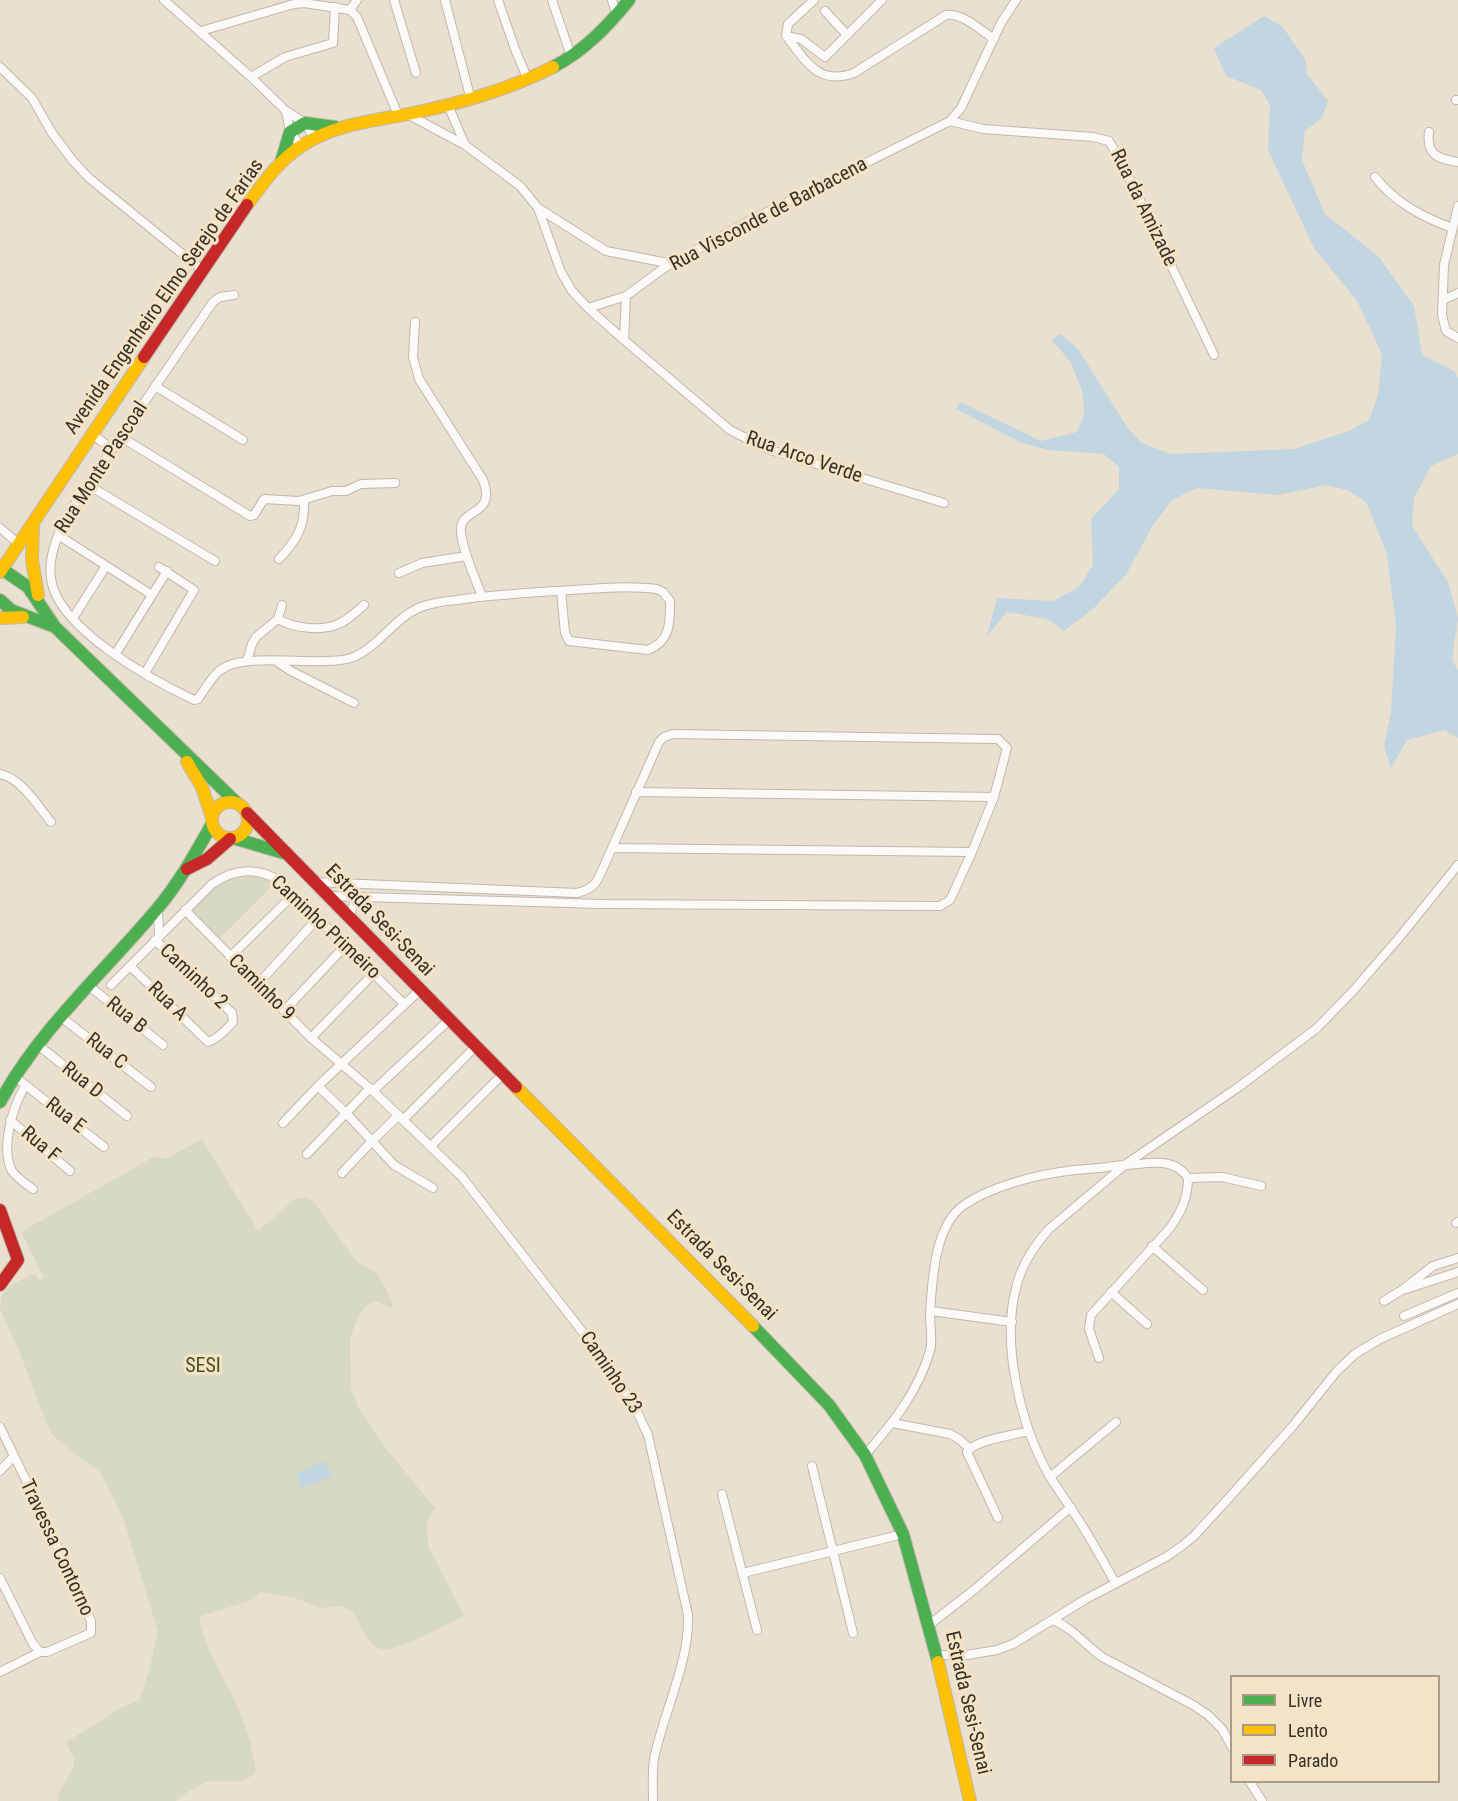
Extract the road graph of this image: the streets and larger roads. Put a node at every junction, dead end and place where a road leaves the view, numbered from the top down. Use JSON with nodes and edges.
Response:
{"nodes":[{"id":1,"x":164,"y":0,"type":"edge"},
{"id":2,"x":357,"y":0,"type":"edge"},
{"id":3,"x":394,"y":0,"type":"edge"},
{"id":4,"x":445,"y":0,"type":"edge"},
{"id":5,"x":498,"y":0,"type":"edge"},
{"id":6,"x":552,"y":0,"type":"edge"},
{"id":7,"x":612,"y":0,"type":"edge"},
{"id":8,"x":629,"y":0,"type":"edge"},
{"id":9,"x":814,"y":0,"type":"edge"},
{"id":10,"x":882,"y":0,"type":"edge"},
{"id":11,"x":1016,"y":0,"type":"edge"},
{"id":12,"x":335,"y":7,"type":"junction"},
{"id":13,"x":350,"y":10,"type":"junction"},
{"id":14,"x":825,"y":11,"type":"dead end"},
{"id":15,"x":617,"y":18,"type":"junction"},
{"id":16,"x":201,"y":31,"type":"junction"},
{"id":17,"x":847,"y":35,"type":"junction"},
{"id":18,"x":786,"y":36,"type":"junction"},
{"id":19,"x":994,"y":39,"type":"junction"},
{"id":20,"x":571,"y":56,"type":"junction"},
{"id":21,"x":0,"y":67,"type":"edge"},
{"id":22,"x":416,"y":73,"type":"dead end"},
{"id":23,"x":251,"y":77,"type":"junction"},
{"id":24,"x":528,"y":80,"type":"junction"},
{"id":25,"x":471,"y":100,"type":"junction"},
{"id":26,"x":448,"y":105,"type":"junction"},
{"id":27,"x":286,"y":111,"type":"junction"},
{"id":28,"x":403,"y":115,"type":"junction"},
{"id":29,"x":950,"y":121,"type":"junction"},
{"id":30,"x":305,"y":123,"type":"junction"},
{"id":31,"x":339,"y":128,"type":"junction"},
{"id":32,"x":290,"y":132,"type":"junction"},
{"id":33,"x":1430,"y":132,"type":"dead end"},
{"id":34,"x":314,"y":138,"type":"junction"},
{"id":35,"x":465,"y":145,"type":"junction"},
{"id":36,"x":301,"y":146,"type":"junction"},
{"id":37,"x":1458,"y":162,"type":"edge"},
{"id":38,"x":281,"y":164,"type":"junction"},
{"id":39,"x":1376,"y":177,"type":"dead end"},
{"id":40,"x":1458,"y":206,"type":"edge"},
{"id":41,"x":538,"y":208,"type":"junction"},
{"id":42,"x":1452,"y":228,"type":"junction"},
{"id":43,"x":672,"y":264,"type":"junction"},
{"id":44,"x":202,"y":270,"type":"junction"},
{"id":45,"x":1458,"y":293,"type":"edge"},
{"id":46,"x":234,"y":295,"type":"dead end"},
{"id":47,"x":626,"y":296,"type":"junction"},
{"id":48,"x":1443,"y":300,"type":"junction"},
{"id":49,"x":588,"y":308,"type":"junction"},
{"id":50,"x":415,"y":322,"type":"dead end"},
{"id":51,"x":1455,"y":336,"type":"edge"},
{"id":52,"x":624,"y":340,"type":"junction"},
{"id":53,"x":1214,"y":356,"type":"dead end"},
{"id":54,"x":155,"y":386,"type":"junction"},
{"id":55,"x":93,"y":435,"type":"junction"},
{"id":56,"x":121,"y":437,"type":"junction"},
{"id":57,"x":243,"y":440,"type":"dead end"},
{"id":58,"x":112,"y":449,"type":"junction"},
{"id":59,"x":395,"y":483,"type":"dead end"},
{"id":60,"x":88,"y":485,"type":"junction"},
{"id":61,"x":304,"y":500,"type":"junction"},
{"id":62,"x":944,"y":503,"type":"dead end"},
{"id":63,"x":33,"y":522,"type":"junction"},
{"id":64,"x":0,"y":528,"type":"edge"},
{"id":65,"x":58,"y":535,"type":"junction"},
{"id":66,"x":19,"y":544,"type":"junction"},
{"id":67,"x":467,"y":556,"type":"junction"},
{"id":68,"x":279,"y":559,"type":"dead end"},
{"id":69,"x":215,"y":561,"type":"dead end"},
{"id":70,"x":106,"y":566,"type":"junction"},
{"id":71,"x":1,"y":571,"type":"edge"},
{"id":72,"x":399,"y":573,"type":"dead end"},
{"id":73,"x":561,"y":591,"type":"junction"},
{"id":74,"x":152,"y":595,"type":"junction"},
{"id":75,"x":482,"y":596,"type":"junction"},
{"id":76,"x":0,"y":600,"type":"edge"},
{"id":77,"x":40,"y":605,"type":"junction"},
{"id":78,"x":282,"y":605,"type":"dead end"},
{"id":79,"x":364,"y":605,"type":"dead end"},
{"id":80,"x":31,"y":616,"type":"junction"},
{"id":81,"x":0,"y":618,"type":"edge"},
{"id":82,"x":73,"y":618,"type":"junction"},
{"id":83,"x":278,"y":619,"type":"junction"},
{"id":84,"x":55,"y":627,"type":"junction"},
{"id":85,"x":116,"y":655,"type":"junction"},
{"id":86,"x":248,"y":661,"type":"junction"},
{"id":87,"x":276,"y":661,"type":"junction"},
{"id":88,"x":145,"y":673,"type":"junction"},
{"id":89,"x":354,"y":703,"type":"dead end"},
{"id":90,"x":180,"y":750,"type":"junction"},
{"id":91,"x":0,"y":774,"type":"edge"},
{"id":92,"x":636,"y":792,"type":"junction"},
{"id":93,"x":994,"y":797,"type":"junction"},
{"id":94,"x":237,"y":803,"type":"junction"},
{"id":95,"x":247,"y":813,"type":"junction"},
{"id":96,"x":212,"y":821,"type":"junction"},
{"id":97,"x":51,"y":822,"type":"dead end"},
{"id":98,"x":232,"y":838,"type":"junction"},
{"id":99,"x":613,"y":848,"type":"junction"},
{"id":100,"x":972,"y":852,"type":"junction"},
{"id":101,"x":285,"y":853,"type":"junction"},
{"id":102,"x":1458,"y":865,"type":"edge"},
{"id":103,"x":186,"y":870,"type":"junction"},
{"id":104,"x":315,"y":882,"type":"junction"},
{"id":105,"x":591,"y":888,"type":"junction"},
{"id":106,"x":294,"y":894,"type":"junction"},
{"id":107,"x":329,"y":896,"type":"junction"},
{"id":108,"x":357,"y":897,"type":"junction"},
{"id":109,"x":590,"y":904,"type":"junction"},
{"id":110,"x":158,"y":908,"type":"junction"},
{"id":111,"x":185,"y":910,"type":"junction"},
{"id":112,"x":349,"y":917,"type":"junction"},
{"id":113,"x":318,"y":918,"type":"junction"},
{"id":114,"x":157,"y":938,"type":"junction"},
{"id":115,"x":346,"y":945,"type":"junction"},
{"id":116,"x":230,"y":957,"type":"junction"},
{"id":117,"x":130,"y":966,"type":"junction"},
{"id":118,"x":374,"y":973,"type":"junction"},
{"id":119,"x":258,"y":984,"type":"junction"},
{"id":120,"x":111,"y":985,"type":"dead end"},
{"id":121,"x":89,"y":986,"type":"junction"},
{"id":122,"x":420,"y":990,"type":"junction"},
{"id":123,"x":404,"y":1004,"type":"junction"},
{"id":124,"x":284,"y":1011,"type":"junction"},
{"id":125,"x":61,"y":1017,"type":"junction"},
{"id":126,"x":450,"y":1019,"type":"junction"},
{"id":127,"x":311,"y":1038,"type":"junction"},
{"id":128,"x":204,"y":1039,"type":"joint"},
{"id":129,"x":38,"y":1045,"type":"junction"},
{"id":130,"x":163,"y":1046,"type":"dead end"},
{"id":131,"x":476,"y":1046,"type":"junction"},
{"id":132,"x":340,"y":1064,"type":"junction"},
{"id":133,"x":503,"y":1074,"type":"junction"},
{"id":134,"x":14,"y":1077,"type":"junction"},
{"id":135,"x":25,"y":1086,"type":"junction"},
{"id":136,"x":318,"y":1086,"type":"junction"},
{"id":137,"x":151,"y":1087,"type":"dead end"},
{"id":138,"x":371,"y":1090,"type":"junction"},
{"id":139,"x":0,"y":1102,"type":"edge"},
{"id":140,"x":346,"y":1113,"type":"junction"},
{"id":141,"x":127,"y":1116,"type":"dead end"},
{"id":142,"x":401,"y":1117,"type":"junction"},
{"id":143,"x":10,"y":1120,"type":"junction"},
{"id":144,"x":283,"y":1123,"type":"dead end"},
{"id":145,"x":372,"y":1140,"type":"junction"},
{"id":146,"x":431,"y":1146,"type":"junction"},
{"id":147,"x":104,"y":1147,"type":"dead end"},
{"id":148,"x":307,"y":1154,"type":"dead end"},
{"id":149,"x":1126,"y":1164,"type":"junction"},
{"id":150,"x":70,"y":1171,"type":"dead end"},
{"id":151,"x":342,"y":1173,"type":"dead end"},
{"id":152,"x":1188,"y":1178,"type":"junction"},
{"id":153,"x":1261,"y":1186,"type":"dead end"},
{"id":154,"x":433,"y":1188,"type":"dead end"},
{"id":155,"x":33,"y":1189,"type":"dead end"},
{"id":156,"x":0,"y":1210,"type":"edge"},
{"id":157,"x":5,"y":1240,"type":"edge"},
{"id":158,"x":1152,"y":1245,"type":"junction"},
{"id":159,"x":1458,"y":1258,"type":"edge"},
{"id":160,"x":1458,"y":1272,"type":"edge"},
{"id":161,"x":0,"y":1285,"type":"edge"},
{"id":162,"x":1203,"y":1290,"type":"dead end"},
{"id":163,"x":1402,"y":1290,"type":"junction"},
{"id":164,"x":1111,"y":1292,"type":"junction"},
{"id":165,"x":1458,"y":1293,"type":"edge"},
{"id":166,"x":1384,"y":1301,"type":"dead end"},
{"id":167,"x":1458,"y":1305,"type":"edge"},
{"id":168,"x":931,"y":1311,"type":"junction"},
{"id":169,"x":1404,"y":1316,"type":"dead end"},
{"id":170,"x":1012,"y":1322,"type":"junction"},
{"id":171,"x":1147,"y":1324,"type":"dead end"},
{"id":172,"x":1099,"y":1358,"type":"dead end"},
{"id":173,"x":1116,"y":1422,"type":"dead end"},
{"id":174,"x":892,"y":1423,"type":"junction"},
{"id":175,"x":0,"y":1427,"type":"edge"},
{"id":176,"x":1029,"y":1431,"type":"junction"},
{"id":177,"x":969,"y":1448,"type":"junction"},
{"id":178,"x":866,"y":1455,"type":"junction"},
{"id":179,"x":13,"y":1457,"type":"junction"},
{"id":180,"x":812,"y":1466,"type":"dead end"},
{"id":181,"x":0,"y":1471,"type":"edge"},
{"id":182,"x":1050,"y":1477,"type":"junction"},
{"id":183,"x":722,"y":1494,"type":"dead end"},
{"id":184,"x":1071,"y":1507,"type":"junction"},
{"id":185,"x":998,"y":1518,"type":"dead end"},
{"id":186,"x":903,"y":1534,"type":"junction"},
{"id":187,"x":834,"y":1551,"type":"junction"},
{"id":188,"x":743,"y":1573,"type":"junction"},
{"id":189,"x":0,"y":1578,"type":"edge"},
{"id":190,"x":1115,"y":1582,"type":"junction"},
{"id":191,"x":1053,"y":1620,"type":"junction"},
{"id":192,"x":929,"y":1625,"type":"junction"},
{"id":193,"x":757,"y":1630,"type":"dead end"},
{"id":194,"x":853,"y":1633,"type":"dead end"},
{"id":195,"x":40,"y":1652,"type":"junction"},
{"id":196,"x":935,"y":1655,"type":"junction"},
{"id":197,"x":0,"y":1672,"type":"edge"},
{"id":198,"x":1230,"y":1743,"type":"edge"},
{"id":199,"x":1251,"y":1783,"type":"edge"},
{"id":200,"x":653,"y":1801,"type":"edge"},
{"id":201,"x":970,"y":1801,"type":"edge"},
{"id":202,"x":1262,"y":1801,"type":"edge"}],
"edges":[{"from":1,"to":16,"type":"street"},
{"from":2,"to":13,"type":"street"},
{"from":3,"to":22,"type":"street"},
{"from":4,"to":25,"type":"street"},
{"from":5,"to":24,"type":"street"},
{"from":6,"to":20,"type":"street"},
{"from":7,"to":15,"type":"street"},
{"from":8,"to":15,"type":"street","name":"Avenida Engenheiro Elmo Serejo de Farias"},
{"from":9,"to":18,"type":"street"},
{"from":10,"to":17,"type":"street"},
{"from":11,"to":19,"type":"street"},
{"from":12,"to":13,"type":"street"},
{"from":12,"to":16,"type":"street"},
{"from":12,"to":23,"type":"street"},
{"from":13,"to":28,"type":"street"},
{"from":14,"to":17,"type":"street"},
{"from":15,"to":20,"type":"street","name":"Avenida Engenheiro Elmo Serejo de Farias"},
{"from":16,"to":23,"type":"street"},
{"from":17,"to":18,"type":"street"},
{"from":18,"to":19,"type":"street"},
{"from":19,"to":29,"type":"street"},
{"from":20,"to":24,"type":"street","name":"Avenida Engenheiro Elmo Serejo de Farias"},
{"from":21,"to":44,"type":"street"},
{"from":23,"to":27,"type":"street"},
{"from":24,"to":25,"type":"street","name":"Avenida Engenheiro Elmo Serejo de Farias"},
{"from":25,"to":26,"type":"street","name":"Avenida Engenheiro Elmo Serejo de Farias"},
{"from":26,"to":28,"type":"street","name":"Avenida Engenheiro Elmo Serejo de Farias"},
{"from":26,"to":35,"type":"street"},
{"from":27,"to":30,"type":"street"},
{"from":27,"to":32,"type":"street"},
{"from":28,"to":31,"type":"street","name":"Avenida Engenheiro Elmo Serejo de Farias"},
{"from":28,"to":35,"type":"street"},
{"from":29,"to":43,"type":"street","name":"Rua Visconde de Barbacena"},
{"from":29,"to":53,"type":"street","name":"Rua da Amizade"},
{"from":30,"to":31,"type":"street"},
{"from":30,"to":32,"type":"street"},
{"from":30,"to":34,"type":"street"},
{"from":31,"to":34,"type":"street","name":"Avenida Engenheiro Elmo Serejo de Farias"},
{"from":32,"to":36,"type":"street"},
{"from":32,"to":38,"type":"street"},
{"from":33,"to":37,"type":"street"},
{"from":34,"to":36,"type":"street","name":"Avenida Engenheiro Elmo Serejo de Farias"},
{"from":35,"to":41,"type":"street"},
{"from":36,"to":38,"type":"street","name":"Avenida Engenheiro Elmo Serejo de Farias"},
{"from":38,"to":44,"type":"street","name":"Avenida Engenheiro Elmo Serejo de Farias"},
{"from":39,"to":42,"type":"street"},
{"from":40,"to":42,"type":"street"},
{"from":41,"to":43,"type":"street"},
{"from":41,"to":49,"type":"street","name":"Rua Arco Verde"},
{"from":42,"to":48,"type":"street"},
{"from":43,"to":47,"type":"street","name":"Rua Visconde de Barbacena"},
{"from":44,"to":55,"type":"street","name":"Avenida Engenheiro Elmo Serejo de Farias"},
{"from":45,"to":48,"type":"street"},
{"from":46,"to":54,"type":"street","name":"Rua Monte Pascoal"},
{"from":47,"to":49,"type":"street","name":"Rua Visconde de Barbacena"},
{"from":47,"to":52,"type":"street"},
{"from":48,"to":51,"type":"street"},
{"from":49,"to":52,"type":"street","name":"Rua Arco Verde"},
{"from":50,"to":67,"type":"street"},
{"from":52,"to":62,"type":"street","name":"Rua Arco Verde"},
{"from":54,"to":56,"type":"street","name":"Rua Monte Pascoal"},
{"from":54,"to":57,"type":"street"},
{"from":55,"to":58,"type":"street"},
{"from":55,"to":63,"type":"street","name":"Avenida Engenheiro Elmo Serejo de Farias"},
{"from":56,"to":58,"type":"street","name":"Rua Monte Pascoal"},
{"from":56,"to":61,"type":"street"},
{"from":58,"to":60,"type":"street","name":"Rua Monte Pascoal"},
{"from":59,"to":61,"type":"street"},
{"from":60,"to":65,"type":"street","name":"Rua Monte Pascoal"},
{"from":60,"to":69,"type":"street"},
{"from":61,"to":68,"type":"street"},
{"from":63,"to":66,"type":"street","name":"Avenida Engenheiro Elmo Serejo de Farias"},
{"from":63,"to":77,"type":"street"},
{"from":64,"to":66,"type":"street"},
{"from":65,"to":70,"type":"street"},
{"from":65,"to":82,"type":"street","name":"Rua Monte Pascoal"},
{"from":66,"to":71,"type":"street","name":"Avenida Engenheiro Elmo Serejo de Farias"},
{"from":67,"to":72,"type":"street"},
{"from":67,"to":75,"type":"street"},
{"from":70,"to":74,"type":"street"},
{"from":70,"to":82,"type":"street"},
{"from":71,"to":77,"type":"street"},
{"from":73,"to":73,"type":"street","name":"Rua Monte Pascoal"},
{"from":73,"to":75,"type":"street","name":"Rua Monte Pascoal"},
{"from":74,"to":85,"type":"street"},
{"from":74,"to":88,"type":"street"},
{"from":75,"to":87,"type":"street","name":"Rua Monte Pascoal"},
{"from":76,"to":80,"type":"street"},
{"from":77,"to":84,"type":"street"},
{"from":78,"to":83,"type":"street"},
{"from":79,"to":83,"type":"street"},
{"from":80,"to":81,"type":"street"},
{"from":80,"to":84,"type":"street"},
{"from":82,"to":85,"type":"street","name":"Rua Monte Pascoal"},
{"from":83,"to":86,"type":"street"},
{"from":84,"to":90,"type":"street"},
{"from":85,"to":88,"type":"street","name":"Rua Monte Pascoal"},
{"from":86,"to":87,"type":"street","name":"Rua Monte Pascoal"},
{"from":86,"to":88,"type":"street","name":"Rua Monte Pascoal"},
{"from":87,"to":89,"type":"street"},
{"from":90,"to":94,"type":"street"},
{"from":90,"to":96,"type":"street"},
{"from":91,"to":97,"type":"street"},
{"from":92,"to":93,"type":"street"},
{"from":92,"to":93,"type":"street"},
{"from":92,"to":99,"type":"street"},
{"from":93,"to":100,"type":"street"},
{"from":94,"to":95,"type":"street"},
{"from":94,"to":96,"type":"street"},
{"from":95,"to":98,"type":"street"},
{"from":95,"to":101,"type":"street","name":"Estrada Sesi-Senai"},
{"from":96,"to":98,"type":"street"},
{"from":96,"to":103,"type":"street"},
{"from":98,"to":101,"type":"street","name":"Estrada Sesi-Senai"},
{"from":98,"to":103,"type":"street"},
{"from":99,"to":100,"type":"street"},
{"from":99,"to":105,"type":"street"},
{"from":100,"to":109,"type":"street"},
{"from":101,"to":104,"type":"street","name":"Estrada Sesi-Senai"},
{"from":102,"to":149,"type":"street"},
{"from":103,"to":110,"type":"street"},
{"from":104,"to":105,"type":"street"},
{"from":104,"to":107,"type":"street","name":"Estrada Sesi-Senai"},
{"from":105,"to":109,"type":"street"},
{"from":106,"to":111,"type":"street","name":"Caminho Primeiro"},
{"from":106,"to":113,"type":"street","name":"Caminho Primeiro"},
{"from":106,"to":116,"type":"street"},
{"from":107,"to":108,"type":"street"},
{"from":107,"to":112,"type":"street","name":"Estrada Sesi-Senai"},
{"from":108,"to":109,"type":"street"},
{"from":108,"to":112,"type":"street"},
{"from":110,"to":114,"type":"street"},
{"from":110,"to":121,"type":"street"},
{"from":111,"to":114,"type":"street","name":"Caminho Primeiro"},
{"from":111,"to":116,"type":"street","name":"Caminho 9"},
{"from":112,"to":122,"type":"street","name":"Estrada Sesi-Senai"},
{"from":113,"to":115,"type":"street","name":"Caminho Primeiro"},
{"from":113,"to":119,"type":"street"},
{"from":114,"to":117,"type":"street"},
{"from":114,"to":128,"type":"street","name":"Caminho 2"},
{"from":115,"to":118,"type":"street","name":"Caminho Primeiro"},
{"from":115,"to":124,"type":"street"},
{"from":116,"to":119,"type":"street","name":"Caminho 9"},
{"from":117,"to":120,"type":"street"},
{"from":117,"to":128,"type":"street","name":"Rua A"},
{"from":118,"to":123,"type":"street","name":"Caminho Primeiro"},
{"from":118,"to":127,"type":"street"},
{"from":119,"to":124,"type":"street","name":"Caminho 9"},
{"from":121,"to":125,"type":"street"},
{"from":121,"to":130,"type":"street","name":"Rua B"},
{"from":122,"to":123,"type":"street"},
{"from":122,"to":126,"type":"street","name":"Estrada Sesi-Senai"},
{"from":123,"to":132,"type":"street"},
{"from":124,"to":127,"type":"street","name":"Caminho 9"},
{"from":125,"to":129,"type":"street"},
{"from":125,"to":137,"type":"street","name":"Rua C"},
{"from":126,"to":131,"type":"street","name":"Estrada Sesi-Senai"},
{"from":126,"to":138,"type":"street"},
{"from":127,"to":132,"type":"street","name":"Caminho 9"},
{"from":129,"to":134,"type":"street"},
{"from":129,"to":141,"type":"street","name":"Rua D"},
{"from":131,"to":133,"type":"street","name":"Estrada Sesi-Senai"},
{"from":131,"to":142,"type":"street"},
{"from":132,"to":136,"type":"street"},
{"from":132,"to":138,"type":"street","name":"Caminho 23"},
{"from":133,"to":146,"type":"street"},
{"from":133,"to":178,"type":"street","name":"Estrada Sesi-Senai"},
{"from":134,"to":135,"type":"street","name":"Rua E"},
{"from":134,"to":139,"type":"street"},
{"from":135,"to":143,"type":"street","name":"Rua E"},
{"from":135,"to":147,"type":"street","name":"Rua E"},
{"from":136,"to":140,"type":"street"},
{"from":136,"to":144,"type":"street"},
{"from":138,"to":140,"type":"street"},
{"from":138,"to":142,"type":"street","name":"Caminho 23"},
{"from":140,"to":145,"type":"street"},
{"from":140,"to":148,"type":"street"},
{"from":142,"to":145,"type":"street"},
{"from":142,"to":146,"type":"street","name":"Caminho 23"},
{"from":143,"to":150,"type":"street","name":"Rua F"},
{"from":143,"to":155,"type":"street","name":"Rua E"},
{"from":145,"to":151,"type":"street"},
{"from":145,"to":154,"type":"street"},
{"from":146,"to":200,"type":"street","name":"Caminho 23"},
{"from":149,"to":152,"type":"street"},
{"from":149,"to":168,"type":"street"},
{"from":149,"to":170,"type":"street"},
{"from":152,"to":153,"type":"street"},
{"from":152,"to":158,"type":"street"},
{"from":156,"to":157,"type":"street"},
{"from":157,"to":161,"type":"street"},
{"from":158,"to":162,"type":"street"},
{"from":158,"to":164,"type":"street"},
{"from":159,"to":163,"type":"street"},
{"from":160,"to":163,"type":"street"},
{"from":163,"to":166,"type":"street"},
{"from":164,"to":171,"type":"street"},
{"from":164,"to":172,"type":"street"},
{"from":165,"to":169,"type":"street"},
{"from":167,"to":190,"type":"street"},
{"from":168,"to":170,"type":"street"},
{"from":168,"to":174,"type":"street"},
{"from":170,"to":176,"type":"street"},
{"from":173,"to":182,"type":"street"},
{"from":174,"to":177,"type":"street"},
{"from":174,"to":178,"type":"street"},
{"from":175,"to":179,"type":"street","name":"Travessa Contorno"},
{"from":176,"to":177,"type":"street"},
{"from":176,"to":182,"type":"street"},
{"from":177,"to":185,"type":"street"},
{"from":178,"to":186,"type":"street","name":"Estrada Sesi-Senai"},
{"from":179,"to":181,"type":"street"},
{"from":179,"to":195,"type":"street","name":"Travessa Contorno"},
{"from":180,"to":187,"type":"street"},
{"from":182,"to":184,"type":"street"},
{"from":183,"to":188,"type":"street"},
{"from":184,"to":190,"type":"street"},
{"from":184,"to":192,"type":"street"},
{"from":186,"to":187,"type":"street"},
{"from":186,"to":192,"type":"street","name":"Estrada Sesi-Senai"},
{"from":187,"to":188,"type":"street"},
{"from":187,"to":194,"type":"street"},
{"from":188,"to":193,"type":"street"},
{"from":189,"to":195,"type":"street"},
{"from":190,"to":191,"type":"street"},
{"from":191,"to":196,"type":"street"},
{"from":191,"to":198,"type":"street"},
{"from":192,"to":196,"type":"street","name":"Estrada Sesi-Senai"},
{"from":195,"to":197,"type":"street"},
{"from":196,"to":201,"type":"street","name":"Estrada Sesi-Senai"},
{"from":199,"to":202,"type":"street"}]}
